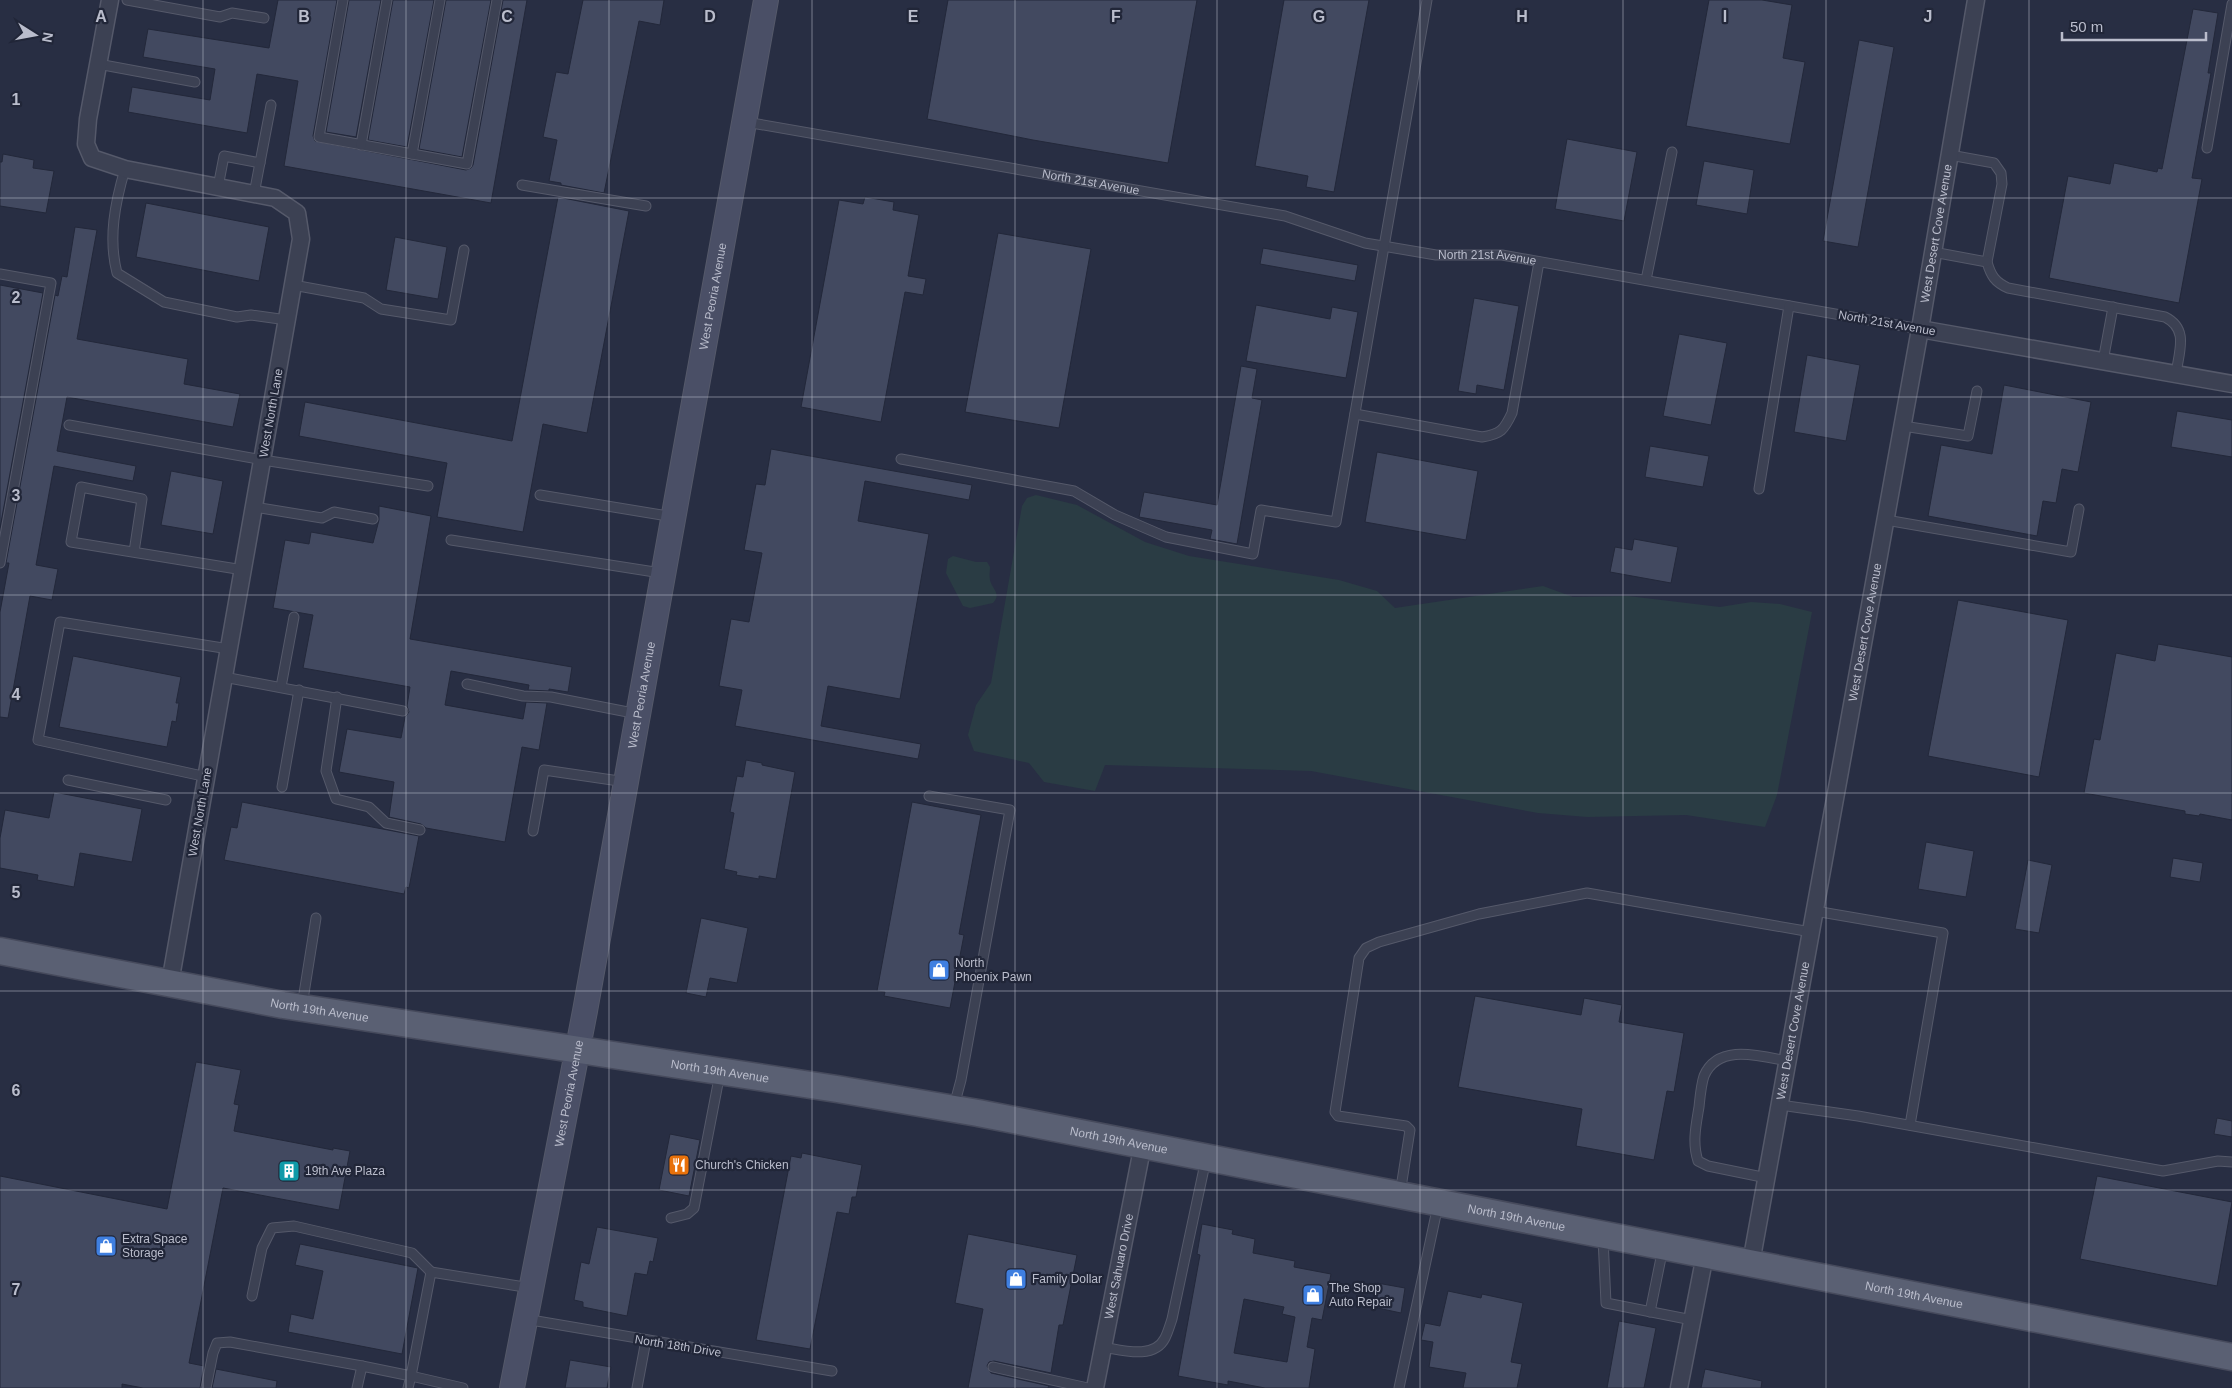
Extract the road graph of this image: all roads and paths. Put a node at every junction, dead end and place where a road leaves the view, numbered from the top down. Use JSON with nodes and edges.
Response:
{"nodes":[{"id":1,"x":110,"y":0,"type":"edge"},
{"id":2,"x":127,"y":0,"type":"edge"},
{"id":3,"x":343,"y":0,"type":"edge"},
{"id":4,"x":387,"y":0,"type":"edge"},
{"id":5,"x":440,"y":0,"type":"edge"},
{"id":6,"x":497,"y":0,"type":"edge"},
{"id":7,"x":766,"y":0,"type":"edge"},
{"id":8,"x":1427,"y":0,"type":"edge"},
{"id":9,"x":1976,"y":0,"type":"edge"},
{"id":10,"x":2232,"y":4,"type":"edge"},
{"id":11,"x":264,"y":18,"type":"dead end"},
{"id":12,"x":98,"y":64,"type":"junction"},
{"id":13,"x":195,"y":82,"type":"dead end"},
{"id":14,"x":271,"y":105,"type":"dead end"},
{"id":15,"x":746,"y":122,"type":"junction"},
{"id":16,"x":361,"y":145,"type":"junction"},
{"id":17,"x":2207,"y":148,"type":"dead end"},
{"id":18,"x":1672,"y":152,"type":"dead end"},
{"id":19,"x":412,"y":154,"type":"junction"},
{"id":20,"x":1950,"y":155,"type":"junction"},
{"id":21,"x":260,"y":163,"type":"junction"},
{"id":22,"x":125,"y":169,"type":"junction"},
{"id":23,"x":522,"y":185,"type":"dead end"},
{"id":24,"x":218,"y":187,"type":"junction"},
{"id":25,"x":254,"y":194,"type":"junction"},
{"id":26,"x":646,"y":206,"type":"dead end"},
{"id":27,"x":1384,"y":246,"type":"junction"},
{"id":28,"x":464,"y":250,"type":"dead end"},
{"id":29,"x":1933,"y":252,"type":"junction"},
{"id":30,"x":1539,"y":262,"type":"junction"},
{"id":31,"x":1988,"y":262,"type":"junction"},
{"id":32,"x":0,"y":274,"type":"edge"},
{"id":33,"x":1646,"y":280,"type":"junction"},
{"id":34,"x":294,"y":285,"type":"junction"},
{"id":35,"x":1789,"y":306,"type":"junction"},
{"id":36,"x":2113,"y":308,"type":"junction"},
{"id":37,"x":287,"y":320,"type":"junction"},
{"id":38,"x":1920,"y":329,"type":"junction"},
{"id":39,"x":2103,"y":361,"type":"junction"},
{"id":40,"x":2176,"y":374,"type":"junction"},
{"id":41,"x":2232,"y":384,"type":"edge"},
{"id":42,"x":1977,"y":391,"type":"dead end"},
{"id":43,"x":1355,"y":414,"type":"junction"},
{"id":44,"x":69,"y":425,"type":"dead end"},
{"id":45,"x":1903,"y":426,"type":"junction"},
{"id":46,"x":263,"y":460,"type":"junction"},
{"id":47,"x":901,"y":460,"type":"dead end"},
{"id":48,"x":428,"y":486,"type":"dead end"},
{"id":49,"x":1759,"y":489,"type":"dead end"},
{"id":50,"x":540,"y":495,"type":"dead end"},
{"id":51,"x":254,"y":507,"type":"junction"},
{"id":52,"x":2079,"y":509,"type":"dead end"},
{"id":53,"x":674,"y":517,"type":"junction"},
{"id":54,"x":373,"y":519,"type":"dead end"},
{"id":55,"x":1886,"y":520,"type":"junction"},
{"id":56,"x":451,"y":540,"type":"dead end"},
{"id":57,"x":134,"y":552,"type":"junction"},
{"id":58,"x":0,"y":563,"type":"edge"},
{"id":59,"x":243,"y":570,"type":"junction"},
{"id":60,"x":664,"y":574,"type":"junction"},
{"id":61,"x":294,"y":617,"type":"dead end"},
{"id":62,"x":229,"y":649,"type":"junction"},
{"id":63,"x":224,"y":677,"type":"junction"},
{"id":64,"x":467,"y":684,"type":"dead end"},
{"id":65,"x":281,"y":687,"type":"junction"},
{"id":66,"x":299,"y":690,"type":"junction"},
{"id":67,"x":337,"y":698,"type":"junction"},
{"id":68,"x":403,"y":711,"type":"dead end"},
{"id":69,"x":638,"y":714,"type":"junction"},
{"id":70,"x":206,"y":777,"type":"junction"},
{"id":71,"x":68,"y":780,"type":"dead end"},
{"id":72,"x":626,"y":782,"type":"junction"},
{"id":73,"x":282,"y":787,"type":"dead end"},
{"id":74,"x":929,"y":796,"type":"dead end"},
{"id":75,"x":166,"y":800,"type":"dead end"},
{"id":76,"x":420,"y":830,"type":"dead end"},
{"id":77,"x":533,"y":831,"type":"dead end"},
{"id":78,"x":1815,"y":911,"type":"junction"},
{"id":79,"x":316,"y":918,"type":"dead end"},
{"id":80,"x":1811,"y":932,"type":"junction"},
{"id":81,"x":0,"y":951,"type":"edge"},
{"id":82,"x":170,"y":983,"type":"junction"},
{"id":83,"x":302,"y":1008,"type":"junction"},
{"id":84,"x":577,"y":1052,"type":"junction"},
{"id":85,"x":1788,"y":1062,"type":"junction"},
{"id":86,"x":720,"y":1072,"type":"junction"},
{"id":87,"x":1780,"y":1105,"type":"junction"},
{"id":88,"x":954,"y":1109,"type":"junction"},
{"id":89,"x":1910,"y":1125,"type":"junction"},
{"id":90,"x":1143,"y":1144,"type":"junction"},
{"id":91,"x":1207,"y":1157,"type":"junction"},
{"id":92,"x":2232,"y":1162,"type":"edge"},
{"id":93,"x":1766,"y":1178,"type":"junction"},
{"id":94,"x":1400,"y":1195,"type":"junction"},
{"id":95,"x":1438,"y":1203,"type":"junction"},
{"id":96,"x":671,"y":1218,"type":"dead end"},
{"id":97,"x":1603,"y":1235,"type":"junction"},
{"id":98,"x":1663,"y":1247,"type":"junction"},
{"id":99,"x":1705,"y":1255,"type":"junction"},
{"id":100,"x":1751,"y":1263,"type":"junction"},
{"id":101,"x":431,"y":1272,"type":"junction"},
{"id":102,"x":531,"y":1288,"type":"junction"},
{"id":103,"x":252,"y":1296,"type":"dead end"},
{"id":104,"x":1650,"y":1312,"type":"junction"},
{"id":105,"x":525,"y":1318,"type":"junction"},
{"id":106,"x":1692,"y":1320,"type":"junction"},
{"id":107,"x":646,"y":1340,"type":"junction"},
{"id":108,"x":1103,"y":1347,"type":"junction"},
{"id":109,"x":2232,"y":1357,"type":"edge"},
{"id":110,"x":362,"y":1366,"type":"junction"},
{"id":111,"x":992,"y":1368,"type":"dead end"},
{"id":112,"x":832,"y":1371,"type":"dead end"},
{"id":113,"x":410,"y":1376,"type":"junction"},
{"id":114,"x":206,"y":1388,"type":"edge"},
{"id":115,"x":357,"y":1388,"type":"edge"},
{"id":116,"x":408,"y":1388,"type":"edge"},
{"id":117,"x":464,"y":1388,"type":"edge"},
{"id":118,"x":512,"y":1388,"type":"edge"},
{"id":119,"x":636,"y":1388,"type":"edge"},
{"id":120,"x":1088,"y":1388,"type":"edge"},
{"id":121,"x":1095,"y":1388,"type":"edge"},
{"id":122,"x":1399,"y":1388,"type":"edge"},
{"id":123,"x":1679,"y":1388,"type":"edge"}],
"edges":[{"from":1,"to":12,"type":"street","name":"West North Lane"},
{"from":2,"to":11,"type":"lane"},
{"from":3,"to":16,"type":"lane"},
{"from":4,"to":16,"type":"lane"},
{"from":5,"to":19,"type":"lane"},
{"from":6,"to":19,"type":"lane"},
{"from":7,"to":15,"type":"main road","name":"West Peoria Avenue"},
{"from":8,"to":27,"type":"lane"},
{"from":9,"to":20,"type":"street","name":"West Desert Cove Avenue"},
{"from":10,"to":17,"type":"lane"},
{"from":12,"to":13,"type":"lane"},
{"from":12,"to":22,"type":"street","name":"West North Lane"},
{"from":14,"to":21,"type":"lane"},
{"from":15,"to":27,"type":"lane","name":"North 21st Avenue"},
{"from":15,"to":53,"type":"main road","name":"West Peoria Avenue"},
{"from":16,"to":19,"type":"lane"},
{"from":18,"to":33,"type":"lane"},
{"from":20,"to":29,"type":"street","name":"West Desert Cove Avenue"},
{"from":20,"to":31,"type":"lane"},
{"from":21,"to":24,"type":"lane"},
{"from":21,"to":25,"type":"lane"},
{"from":22,"to":24,"type":"street","name":"West North Lane"},
{"from":22,"to":37,"type":"lane"},
{"from":23,"to":26,"type":"lane"},
{"from":24,"to":25,"type":"street","name":"West North Lane"},
{"from":25,"to":34,"type":"street","name":"West North Lane"},
{"from":27,"to":30,"type":"lane","name":"North 21st Avenue"},
{"from":27,"to":43,"type":"lane"},
{"from":28,"to":34,"type":"lane"},
{"from":29,"to":31,"type":"lane"},
{"from":29,"to":38,"type":"street","name":"West Desert Cove Avenue"},
{"from":30,"to":33,"type":"lane","name":"North 21st Avenue"},
{"from":30,"to":43,"type":"lane"},
{"from":31,"to":36,"type":"lane"},
{"from":32,"to":58,"type":"lane"},
{"from":33,"to":35,"type":"lane","name":"North 21st Avenue"},
{"from":34,"to":37,"type":"street","name":"West North Lane"},
{"from":35,"to":38,"type":"lane","name":"North 21st Avenue"},
{"from":35,"to":49,"type":"lane"},
{"from":36,"to":39,"type":"lane"},
{"from":36,"to":40,"type":"lane"},
{"from":37,"to":46,"type":"street","name":"West North Lane"},
{"from":38,"to":39,"type":"street","name":"North 21st Avenue"},
{"from":38,"to":45,"type":"street","name":"West Desert Cove Avenue"},
{"from":39,"to":40,"type":"street","name":"North 21st Avenue"},
{"from":40,"to":41,"type":"street","name":"North 21st Avenue"},
{"from":42,"to":45,"type":"lane"},
{"from":43,"to":47,"type":"lane"},
{"from":44,"to":46,"type":"lane"},
{"from":45,"to":55,"type":"street","name":"West Desert Cove Avenue"},
{"from":46,"to":48,"type":"lane"},
{"from":46,"to":51,"type":"street","name":"West North Lane"},
{"from":50,"to":53,"type":"lane"},
{"from":51,"to":54,"type":"lane"},
{"from":51,"to":59,"type":"street","name":"West North Lane"},
{"from":52,"to":55,"type":"lane"},
{"from":53,"to":60,"type":"main road","name":"West Peoria Avenue"},
{"from":55,"to":78,"type":"street","name":"West Desert Cove Avenue"},
{"from":56,"to":60,"type":"lane"},
{"from":57,"to":57,"type":"lane"},
{"from":57,"to":59,"type":"lane"},
{"from":59,"to":62,"type":"street","name":"West North Lane"},
{"from":60,"to":69,"type":"main road","name":"West Peoria Avenue"},
{"from":61,"to":65,"type":"lane"},
{"from":62,"to":63,"type":"street","name":"West North Lane"},
{"from":62,"to":70,"type":"lane"},
{"from":63,"to":65,"type":"lane"},
{"from":63,"to":70,"type":"street","name":"West North Lane"},
{"from":64,"to":69,"type":"lane"},
{"from":65,"to":66,"type":"lane"},
{"from":66,"to":67,"type":"lane"},
{"from":66,"to":73,"type":"lane"},
{"from":67,"to":68,"type":"lane"},
{"from":67,"to":76,"type":"lane"},
{"from":69,"to":72,"type":"main road","name":"West Peoria Avenue"},
{"from":70,"to":82,"type":"street","name":"West North Lane"},
{"from":71,"to":75,"type":"lane"},
{"from":72,"to":77,"type":"lane"},
{"from":72,"to":84,"type":"main road","name":"West Peoria Avenue"},
{"from":74,"to":88,"type":"lane"},
{"from":78,"to":80,"type":"street","name":"West Desert Cove Avenue"},
{"from":78,"to":89,"type":"lane"},
{"from":79,"to":83,"type":"lane"},
{"from":80,"to":85,"type":"street","name":"West Desert Cove Avenue"},
{"from":80,"to":94,"type":"lane"},
{"from":81,"to":82,"type":"main road","name":"North 19th Avenue"},
{"from":82,"to":83,"type":"main road","name":"North 19th Avenue"},
{"from":83,"to":84,"type":"main road","name":"North 19th Avenue"},
{"from":84,"to":86,"type":"main road","name":"North 19th Avenue"},
{"from":84,"to":102,"type":"main road","name":"West Peoria Avenue"},
{"from":85,"to":87,"type":"street","name":"West Desert Cove Avenue"},
{"from":85,"to":93,"type":"lane"},
{"from":86,"to":88,"type":"main road","name":"North 19th Avenue"},
{"from":86,"to":96,"type":"lane"},
{"from":87,"to":89,"type":"lane"},
{"from":87,"to":93,"type":"street","name":"West Desert Cove Avenue"},
{"from":88,"to":90,"type":"main road","name":"North 19th Avenue"},
{"from":89,"to":92,"type":"lane"},
{"from":90,"to":91,"type":"main road","name":"North 19th Avenue"},
{"from":90,"to":108,"type":"street","name":"West Sahuaro Drive"},
{"from":91,"to":94,"type":"main road","name":"North 19th Avenue"},
{"from":91,"to":108,"type":"lane"},
{"from":93,"to":100,"type":"street","name":"West Desert Cove Avenue"},
{"from":94,"to":95,"type":"main road","name":"North 19th Avenue"},
{"from":95,"to":97,"type":"main road","name":"North 19th Avenue"},
{"from":95,"to":122,"type":"lane"},
{"from":97,"to":98,"type":"main road","name":"North 19th Avenue"},
{"from":97,"to":104,"type":"lane"},
{"from":98,"to":99,"type":"main road","name":"North 19th Avenue"},
{"from":98,"to":104,"type":"lane"},
{"from":99,"to":100,"type":"main road","name":"North 19th Avenue"},
{"from":99,"to":106,"type":"street"},
{"from":100,"to":109,"type":"main road","name":"North 19th Avenue"},
{"from":101,"to":102,"type":"lane"},
{"from":101,"to":103,"type":"lane"},
{"from":101,"to":113,"type":"lane"},
{"from":102,"to":105,"type":"main road","name":"West Peoria Avenue"},
{"from":104,"to":106,"type":"lane"},
{"from":105,"to":107,"type":"lane","name":"North 18th Drive"},
{"from":105,"to":118,"type":"main road","name":"West Peoria Avenue"},
{"from":106,"to":123,"type":"street"},
{"from":107,"to":112,"type":"lane","name":"North 18th Drive"},
{"from":107,"to":119,"type":"lane"},
{"from":108,"to":121,"type":"street","name":"West Sahuaro Drive"},
{"from":110,"to":113,"type":"lane"},
{"from":110,"to":114,"type":"lane"},
{"from":110,"to":115,"type":"lane"},
{"from":111,"to":120,"type":"lane"},
{"from":113,"to":116,"type":"lane"},
{"from":113,"to":117,"type":"lane"}]}
